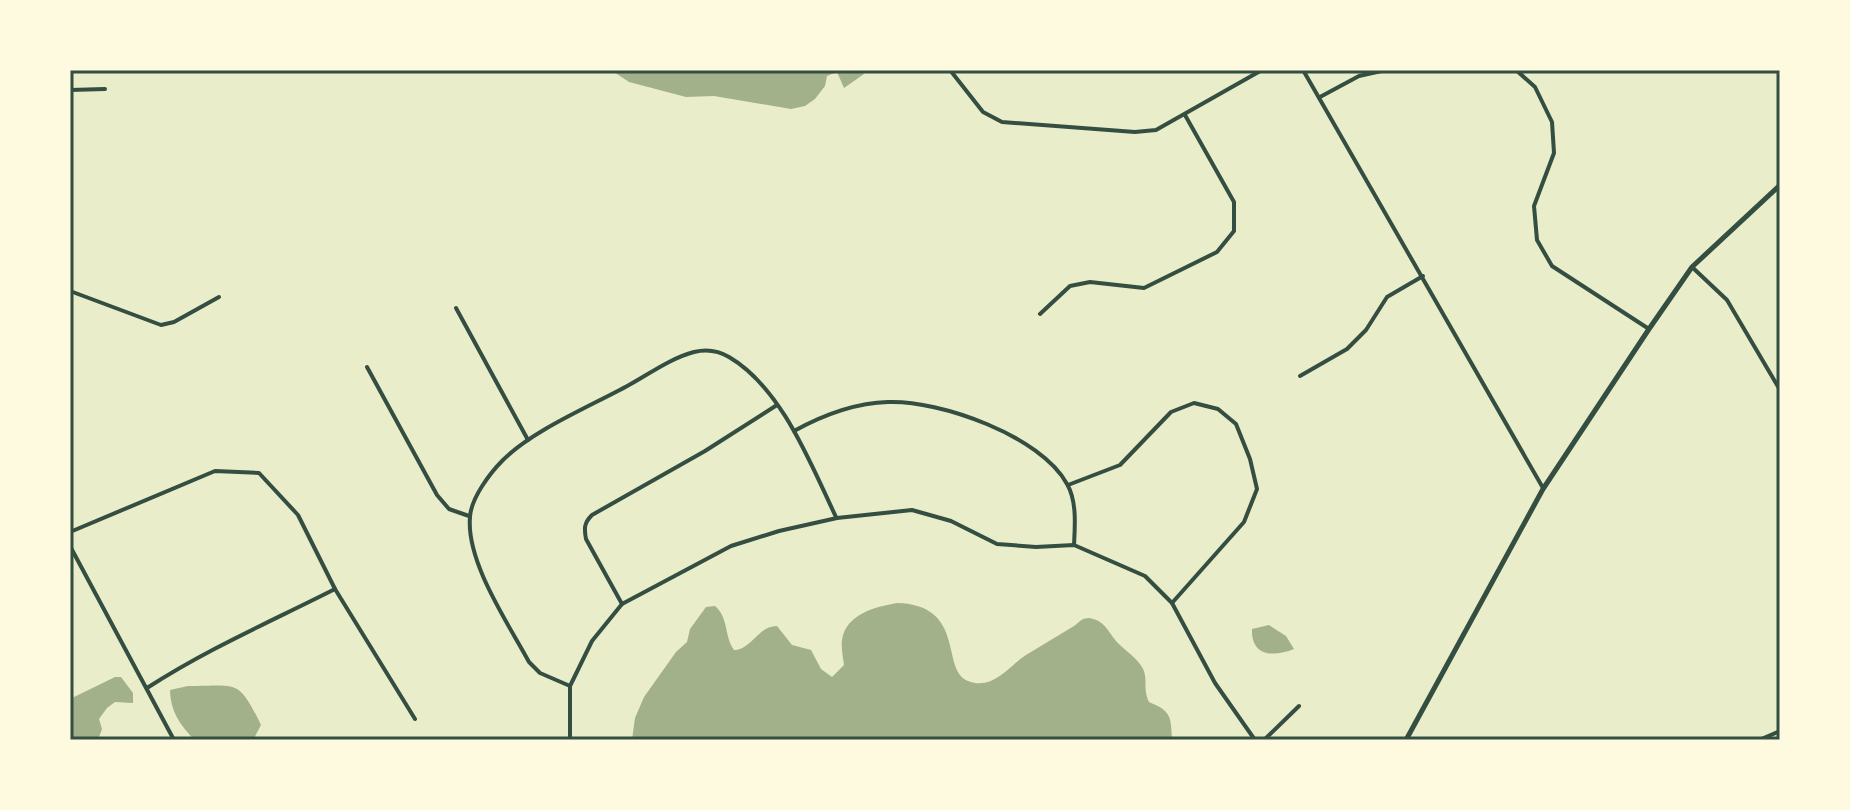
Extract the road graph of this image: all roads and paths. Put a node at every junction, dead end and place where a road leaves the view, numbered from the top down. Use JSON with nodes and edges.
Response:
{"nodes":[{"id":1,"x":950,"y":70,"type":"edge"},
{"id":2,"x":1262,"y":70,"type":"edge"},
{"id":3,"x":1303,"y":70,"type":"edge"},
{"id":4,"x":1386,"y":70,"type":"edge"},
{"id":5,"x":1516,"y":70,"type":"edge"},
{"id":6,"x":105,"y":89,"type":"dead end"},
{"id":7,"x":70,"y":90,"type":"edge"},
{"id":8,"x":1320,"y":97,"type":"junction"},
{"id":9,"x":1185,"y":115,"type":"junction"},
{"id":10,"x":1780,"y":185,"type":"edge"},
{"id":11,"x":1692,"y":267,"type":"junction"},
{"id":12,"x":1423,"y":276,"type":"junction"},
{"id":13,"x":70,"y":291,"type":"edge"},
{"id":14,"x":219,"y":297,"type":"dead end"},
{"id":15,"x":456,"y":308,"type":"dead end"},
{"id":16,"x":1040,"y":314,"type":"dead end"},
{"id":17,"x":1649,"y":329,"type":"junction"},
{"id":18,"x":367,"y":367,"type":"dead end"},
{"id":19,"x":1300,"y":376,"type":"dead end"},
{"id":20,"x":1780,"y":390,"type":"edge"},
{"id":21,"x":777,"y":405,"type":"junction"},
{"id":22,"x":794,"y":431,"type":"junction"},
{"id":23,"x":528,"y":440,"type":"junction"},
{"id":24,"x":1068,"y":485,"type":"junction"},
{"id":25,"x":1543,"y":489,"type":"junction"},
{"id":26,"x":469,"y":516,"type":"junction"},
{"id":27,"x":837,"y":518,"type":"junction"},
{"id":28,"x":70,"y":532,"type":"edge"},
{"id":29,"x":1074,"y":545,"type":"junction"},
{"id":30,"x":70,"y":546,"type":"edge"},
{"id":31,"x":335,"y":589,"type":"junction"},
{"id":32,"x":1172,"y":603,"type":"junction"},
{"id":33,"x":622,"y":604,"type":"junction"},
{"id":34,"x":570,"y":686,"type":"junction"},
{"id":35,"x":147,"y":688,"type":"junction"},
{"id":36,"x":1299,"y":706,"type":"dead end"},
{"id":37,"x":415,"y":719,"type":"dead end"},
{"id":38,"x":1780,"y":731,"type":"edge"},
{"id":39,"x":174,"y":740,"type":"edge"},
{"id":40,"x":570,"y":740,"type":"edge"},
{"id":41,"x":1255,"y":740,"type":"edge"},
{"id":42,"x":1264,"y":740,"type":"edge"},
{"id":43,"x":1406,"y":740,"type":"edge"},
{"id":44,"x":1759,"y":740,"type":"edge"}],
"edges":[{"from":1,"to":9,"type":"street"},
{"from":2,"to":9,"type":"street"},
{"from":3,"to":8,"type":"street"},
{"from":4,"to":8,"type":"street"},
{"from":5,"to":17,"type":"street"},
{"from":6,"to":7,"type":"street"},
{"from":8,"to":12,"type":"street"},
{"from":9,"to":16,"type":"street"},
{"from":10,"to":11,"type":"main road"},
{"from":11,"to":17,"type":"main road"},
{"from":11,"to":20,"type":"street"},
{"from":12,"to":19,"type":"street"},
{"from":12,"to":25,"type":"street"},
{"from":13,"to":14,"type":"street"},
{"from":15,"to":23,"type":"street"},
{"from":17,"to":25,"type":"main road"},
{"from":18,"to":26,"type":"street"},
{"from":21,"to":22,"type":"street"},
{"from":21,"to":23,"type":"street"},
{"from":21,"to":33,"type":"street"},
{"from":22,"to":24,"type":"street"},
{"from":22,"to":27,"type":"street"},
{"from":23,"to":26,"type":"street"},
{"from":24,"to":29,"type":"street"},
{"from":24,"to":32,"type":"street"},
{"from":25,"to":43,"type":"main road"},
{"from":26,"to":34,"type":"street"},
{"from":27,"to":29,"type":"street"},
{"from":27,"to":33,"type":"street"},
{"from":28,"to":31,"type":"street"},
{"from":29,"to":32,"type":"street"},
{"from":30,"to":35,"type":"street"},
{"from":31,"to":35,"type":"street"},
{"from":31,"to":37,"type":"street"},
{"from":32,"to":41,"type":"street"},
{"from":33,"to":34,"type":"street"},
{"from":34,"to":40,"type":"street"},
{"from":35,"to":39,"type":"street"},
{"from":36,"to":42,"type":"street"},
{"from":38,"to":44,"type":"street"}]}
